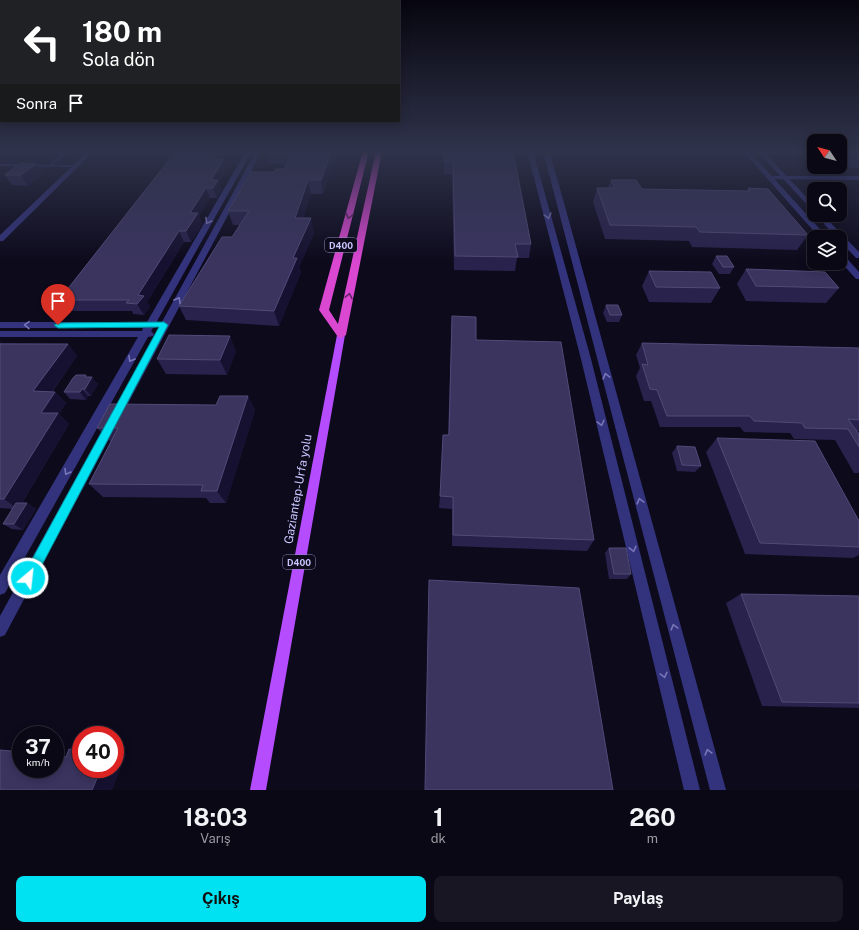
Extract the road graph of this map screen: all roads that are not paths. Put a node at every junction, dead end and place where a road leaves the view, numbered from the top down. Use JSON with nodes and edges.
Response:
{"nodes":[{"id":1,"x":53,"y":188,"type":"edge"},
{"id":2,"x":228,"y":188,"type":"edge"},
{"id":3,"x":239,"y":188,"type":"edge"},
{"id":4,"x":356,"y":188,"type":"edge"},
{"id":5,"x":371,"y":188,"type":"edge"},
{"id":6,"x":540,"y":188,"type":"edge"},
{"id":7,"x":557,"y":188,"type":"edge"},
{"id":8,"x":779,"y":188,"type":"edge"},
{"id":9,"x":794,"y":188,"type":"edge"},
{"id":10,"x":807,"y":202,"type":"edge"},
{"id":11,"x":827,"y":222,"type":"edge"},
{"id":12,"x":817,"y":230,"type":"edge"},
{"id":13,"x":0,"y":239,"type":"edge"},
{"id":14,"x":859,"y":256,"type":"edge"},
{"id":15,"x":847,"y":264,"type":"edge"},
{"id":16,"x":859,"y":277,"type":"edge"},
{"id":17,"x":0,"y":325,"type":"edge"},
{"id":18,"x":162,"y":329,"type":"junction"},
{"id":19,"x":148,"y":330,"type":"junction"},
{"id":20,"x":0,"y":334,"type":"edge"},
{"id":21,"x":341,"y":335,"type":"junction"},
{"id":22,"x":0,"y":588,"type":"edge"},
{"id":23,"x":0,"y":630,"type":"edge"},
{"id":24,"x":258,"y":790,"type":"edge"},
{"id":25,"x":692,"y":790,"type":"edge"},
{"id":26,"x":718,"y":790,"type":"edge"}],
"edges":[{"from":1,"to":13,"type":"street"},
{"from":2,"to":19,"type":"street","one_way":true},
{"from":18,"to":3,"type":"street","one_way":true},
{"from":4,"to":21,"type":"highway","number":"D400","one_way":true},
{"from":21,"to":5,"type":"highway","name":"Gaziantep-Urfa yolu","number":"D400","one_way":true},
{"from":6,"to":25,"type":"street","one_way":true},
{"from":26,"to":7,"type":"street","one_way":true},
{"from":8,"to":12,"type":"street"},
{"from":9,"to":10,"type":"street"},
{"from":11,"to":14,"type":"street"},
{"from":15,"to":16,"type":"street"},
{"from":19,"to":17,"type":"street","one_way":true},
{"from":18,"to":19,"type":"street"},
{"from":18,"to":23,"type":"street"},
{"from":19,"to":20,"type":"street"},
{"from":19,"to":22,"type":"street","one_way":true},
{"from":21,"to":24,"type":"main road","name":"Gaziantep-Urfa yolu","number":"D400"}]}
